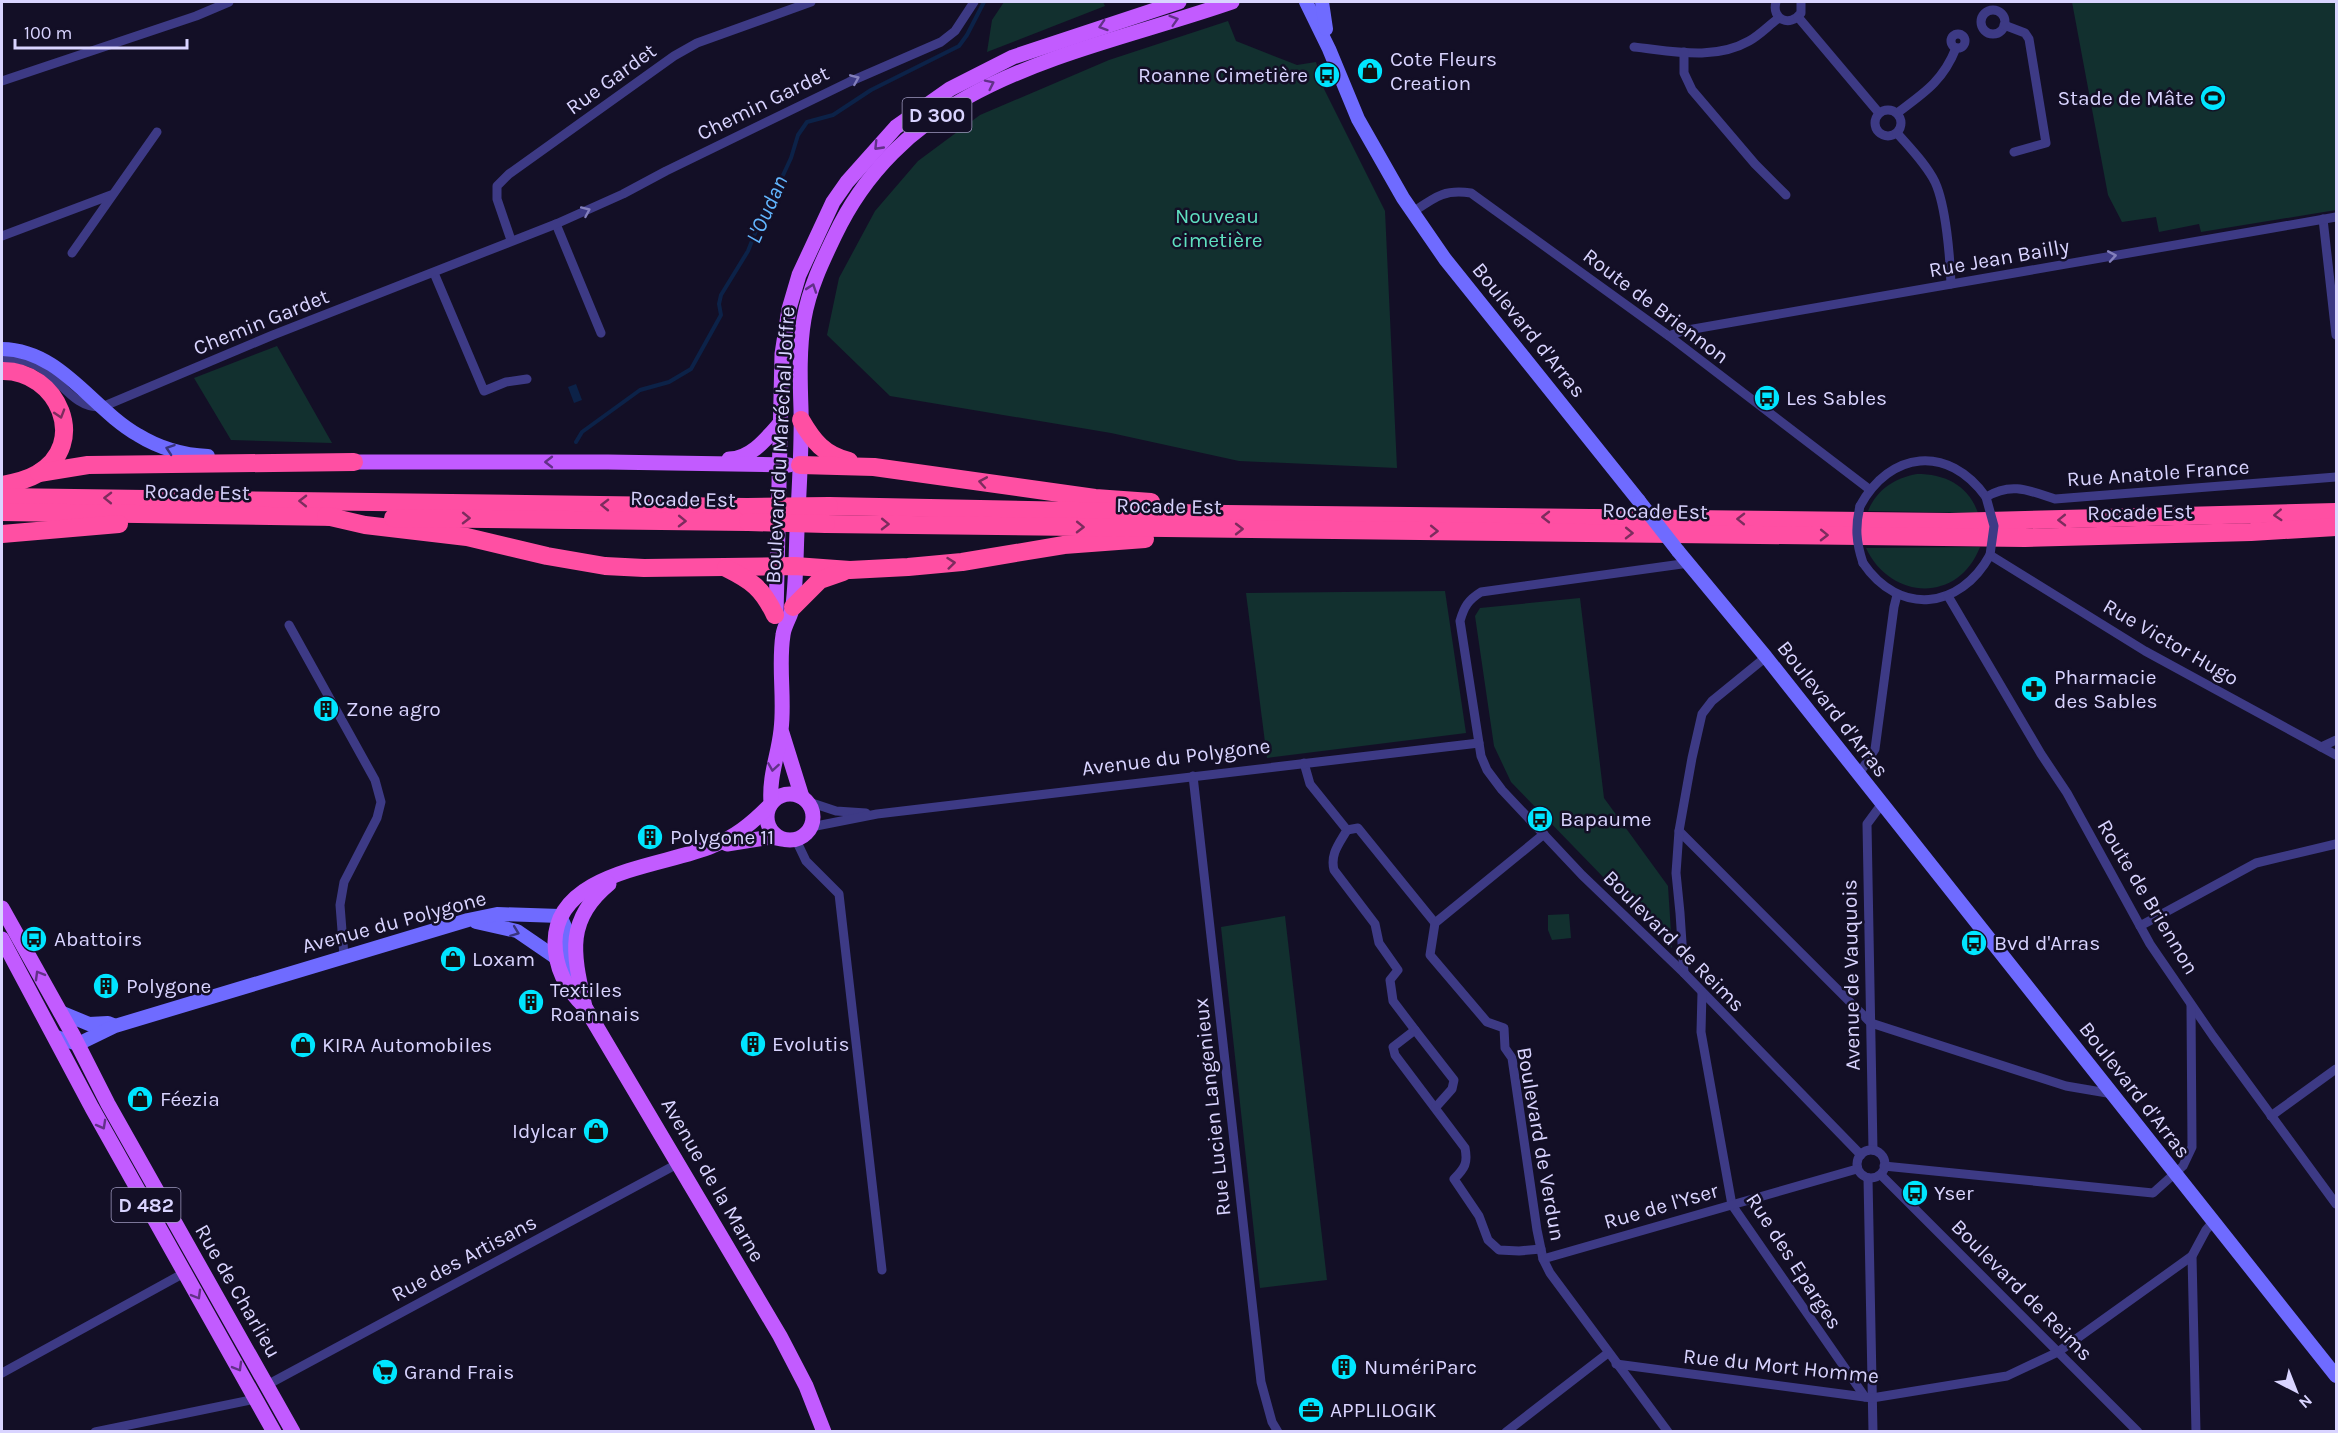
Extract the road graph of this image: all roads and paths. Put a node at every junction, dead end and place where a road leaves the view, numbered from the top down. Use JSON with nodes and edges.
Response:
{"nodes":[{"id":1,"x":229,"y":2,"type":"edge"},
{"id":2,"x":811,"y":2,"type":"edge"},
{"id":3,"x":975,"y":2,"type":"edge"},
{"id":4,"x":1179,"y":2,"type":"edge"},
{"id":5,"x":1232,"y":2,"type":"edge"},
{"id":6,"x":1306,"y":2,"type":"edge"},
{"id":7,"x":1322,"y":2,"type":"edge"},
{"id":8,"x":1776,"y":2,"type":"edge"},
{"id":9,"x":1801,"y":2,"type":"edge"},
{"id":10,"x":1988,"y":6,"type":"edge"},
{"id":11,"x":1779,"y":18,"type":"junction"},
{"id":12,"x":1798,"y":18,"type":"junction"},
{"id":13,"x":2004,"y":25,"type":"junction"},
{"id":14,"x":1982,"y":27,"type":"junction"},
{"id":15,"x":1634,"y":47,"type":"dead end"},
{"id":16,"x":1329,"y":49,"type":"junction"},
{"id":17,"x":1684,"y":52,"type":"junction"},
{"id":18,"x":2,"y":81,"type":"edge"},
{"id":19,"x":1879,"y":113,"type":"junction"},
{"id":20,"x":1897,"y":113,"type":"junction"},
{"id":21,"x":157,"y":132,"type":"dead end"},
{"id":22,"x":1897,"y":133,"type":"junction"},
{"id":23,"x":2014,"y":152,"type":"dead end"},
{"id":24,"x":111,"y":195,"type":"junction"},
{"id":25,"x":1786,"y":195,"type":"dead end"},
{"id":26,"x":1413,"y":212,"type":"junction"},
{"id":27,"x":2337,"y":218,"type":"edge"},
{"id":28,"x":2323,"y":219,"type":"junction"},
{"id":29,"x":556,"y":224,"type":"junction"},
{"id":30,"x":2,"y":236,"type":"edge"},
{"id":31,"x":512,"y":240,"type":"junction"},
{"id":32,"x":72,"y":253,"type":"dead end"},
{"id":33,"x":434,"y":273,"type":"junction"},
{"id":34,"x":1951,"y":284,"type":"junction"},
{"id":35,"x":601,"y":333,"type":"dead end"},
{"id":36,"x":2337,"y":335,"type":"edge"},
{"id":37,"x":1669,"y":336,"type":"junction"},
{"id":38,"x":2,"y":349,"type":"edge"},
{"id":39,"x":2,"y":358,"type":"edge"},
{"id":40,"x":2,"y":371,"type":"edge"},
{"id":41,"x":527,"y":379,"type":"dead end"},
{"id":42,"x":102,"y":407,"type":"junction"},
{"id":43,"x":801,"y":420,"type":"junction"},
{"id":44,"x":781,"y":422,"type":"junction"},
{"id":45,"x":354,"y":462,"type":"junction"},
{"id":46,"x":649,"y":463,"type":"junction"},
{"id":47,"x":778,"y":465,"type":"junction"},
{"id":48,"x":800,"y":465,"type":"junction"},
{"id":49,"x":874,"y":467,"type":"junction"},
{"id":50,"x":39,"y":473,"type":"junction"},
{"id":51,"x":2337,"y":477,"type":"edge"},
{"id":52,"x":2,"y":485,"type":"edge"},
{"id":53,"x":1869,"y":489,"type":"junction"},
{"id":54,"x":2,"y":496,"type":"edge"},
{"id":55,"x":1986,"y":497,"type":"junction"},
{"id":56,"x":2337,"y":512,"type":"edge"},
{"id":57,"x":2,"y":513,"type":"edge"},
{"id":58,"x":181,"y":513,"type":"junction"},
{"id":59,"x":1226,"y":514,"type":"junction"},
{"id":60,"x":364,"y":515,"type":"junction"},
{"id":61,"x":828,"y":515,"type":"junction"},
{"id":62,"x":407,"y":517,"type":"junction"},
{"id":63,"x":2337,"y":527,"type":"edge"},
{"id":64,"x":1181,"y":529,"type":"junction"},
{"id":65,"x":2,"y":534,"type":"edge"},
{"id":66,"x":1990,"y":555,"type":"junction"},
{"id":67,"x":1689,"y":563,"type":"junction"},
{"id":68,"x":787,"y":566,"type":"junction"},
{"id":69,"x":724,"y":567,"type":"junction"},
{"id":70,"x":850,"y":570,"type":"junction"},
{"id":71,"x":1898,"y":595,"type":"junction"},
{"id":72,"x":1948,"y":596,"type":"junction"},
{"id":73,"x":793,"y":607,"type":"junction"},
{"id":74,"x":775,"y":615,"type":"junction"},
{"id":75,"x":289,"y":624,"type":"dead end"},
{"id":76,"x":783,"y":633,"type":"junction"},
{"id":77,"x":1766,"y":657,"type":"junction"},
{"id":78,"x":781,"y":730,"type":"junction"},
{"id":79,"x":2337,"y":740,"type":"edge"},
{"id":80,"x":1479,"y":742,"type":"junction"},
{"id":81,"x":2321,"y":747,"type":"junction"},
{"id":82,"x":2337,"y":754,"type":"edge"},
{"id":83,"x":1304,"y":763,"type":"junction"},
{"id":84,"x":1859,"y":774,"type":"junction"},
{"id":85,"x":1192,"y":776,"type":"junction"},
{"id":86,"x":804,"y":799,"type":"junction"},
{"id":87,"x":770,"y":805,"type":"junction"},
{"id":88,"x":1881,"y":805,"type":"junction"},
{"id":89,"x":877,"y":814,"type":"junction"},
{"id":90,"x":811,"y":827,"type":"junction"},
{"id":91,"x":1347,"y":830,"type":"junction"},
{"id":92,"x":1679,"y":831,"type":"junction"},
{"id":93,"x":1544,"y":834,"type":"junction"},
{"id":94,"x":788,"y":840,"type":"junction"},
{"id":95,"x":2337,"y":844,"type":"edge"},
{"id":96,"x":709,"y":848,"type":"junction"},
{"id":97,"x":630,"y":872,"type":"junction"},
{"id":98,"x":2,"y":908,"type":"edge"},
{"id":99,"x":560,"y":916,"type":"junction"},
{"id":100,"x":468,"y":920,"type":"junction"},
{"id":101,"x":1435,"y":923,"type":"junction"},
{"id":102,"x":2140,"y":926,"type":"junction"},
{"id":103,"x":2,"y":939,"type":"edge"},
{"id":104,"x":344,"y":956,"type":"junction"},
{"id":105,"x":555,"y":957,"type":"junction"},
{"id":106,"x":1684,"y":973,"type":"junction"},
{"id":107,"x":1702,"y":992,"type":"junction"},
{"id":108,"x":2191,"y":1005,"type":"junction"},
{"id":109,"x":585,"y":1007,"type":"junction"},
{"id":110,"x":60,"y":1012,"type":"junction"},
{"id":111,"x":1871,"y":1023,"type":"junction"},
{"id":112,"x":115,"y":1026,"type":"junction"},
{"id":113,"x":1415,"y":1030,"type":"junction"},
{"id":114,"x":56,"y":1037,"type":"junction"},
{"id":115,"x":78,"y":1044,"type":"junction"},
{"id":116,"x":68,"y":1060,"type":"junction"},
{"id":117,"x":2337,"y":1069,"type":"edge"},
{"id":118,"x":2113,"y":1094,"type":"junction"},
{"id":119,"x":1436,"y":1107,"type":"junction"},
{"id":120,"x":2271,"y":1116,"type":"junction"},
{"id":121,"x":1873,"y":1150,"type":"junction"},
{"id":122,"x":1861,"y":1155,"type":"junction"},
{"id":123,"x":679,"y":1163,"type":"junction"},
{"id":124,"x":1857,"y":1169,"type":"junction"},
{"id":125,"x":1883,"y":1170,"type":"junction"},
{"id":126,"x":2175,"y":1174,"type":"junction"},
{"id":127,"x":1868,"y":1178,"type":"junction"},
{"id":128,"x":2337,"y":1204,"type":"edge"},
{"id":129,"x":1732,"y":1205,"type":"junction"},
{"id":130,"x":2213,"y":1222,"type":"junction"},
{"id":131,"x":1542,"y":1254,"type":"junction"},
{"id":132,"x":2192,"y":1256,"type":"junction"},
{"id":133,"x":882,"y":1270,"type":"dead end"},
{"id":134,"x":184,"y":1273,"type":"junction"},
{"id":135,"x":2058,"y":1352,"type":"junction"},
{"id":136,"x":1608,"y":1353,"type":"junction"},
{"id":137,"x":1616,"y":1364,"type":"junction"},
{"id":138,"x":2,"y":1373,"type":"edge"},
{"id":139,"x":2337,"y":1376,"type":"edge"},
{"id":140,"x":267,"y":1385,"type":"junction"},
{"id":141,"x":1868,"y":1398,"type":"junction"},
{"id":142,"x":256,"y":1399,"type":"junction"},
{"id":143,"x":2126,"y":1428,"type":"edge"},
{"id":144,"x":95,"y":1431,"type":"edge"},
{"id":145,"x":274,"y":1431,"type":"edge"},
{"id":146,"x":293,"y":1431,"type":"edge"},
{"id":147,"x":824,"y":1431,"type":"edge"},
{"id":148,"x":1278,"y":1431,"type":"edge"},
{"id":149,"x":1506,"y":1431,"type":"edge"},
{"id":150,"x":1668,"y":1431,"type":"edge"},
{"id":151,"x":1873,"y":1431,"type":"edge"},
{"id":152,"x":2138,"y":1431,"type":"edge"},
{"id":153,"x":2196,"y":1431,"type":"edge"}],
"edges":[{"from":1,"to":18,"type":"street"},
{"from":2,"to":31,"type":"street","name":"Rue Gardet"},
{"from":29,"to":3,"type":"street","name":"Chemin Gardet","one_way":true},
{"from":4,"to":44,"type":"main road","name":"Boulevard du Maréchal Joffre","number":"D 300","one_way":true},
{"from":43,"to":5,"type":"main road","name":"Boulevard du Maréchal Joffre","number":"D 300","one_way":true},
{"from":6,"to":16,"type":"main road","name":"Boulevard d'Arras"},
{"from":7,"to":16,"type":"main road","name":"Boulevard d'Arras"},
{"from":8,"to":11,"type":"street"},
{"from":9,"to":12,"type":"street"},
{"from":10,"to":13,"type":"street"},
{"from":10,"to":14,"type":"street"},
{"from":11,"to":12,"type":"street"},
{"from":11,"to":17,"type":"street"},
{"from":12,"to":19,"type":"street"},
{"from":13,"to":14,"type":"street"},
{"from":13,"to":23,"type":"street"},
{"from":14,"to":20,"type":"street"},
{"from":15,"to":17,"type":"street"},
{"from":16,"to":26,"type":"main road","name":"Boulevard d'Arras"},
{"from":17,"to":25,"type":"street"},
{"from":19,"to":20,"type":"street"},
{"from":19,"to":22,"type":"street"},
{"from":20,"to":22,"type":"street"},
{"from":21,"to":24,"type":"street"},
{"from":22,"to":34,"type":"street"},
{"from":24,"to":30,"type":"street"},
{"from":24,"to":32,"type":"street"},
{"from":26,"to":37,"type":"street","name":"Route de Briennon"},
{"from":26,"to":67,"type":"main road","name":"Boulevard d'Arras","bridge":true},
{"from":27,"to":28,"type":"street","name":"Rue Jean Bailly"},
{"from":34,"to":28,"type":"street","name":"Rue Jean Bailly","one_way":true},
{"from":28,"to":36,"type":"street"},
{"from":29,"to":31,"type":"street","name":"Chemin Gardet"},
{"from":29,"to":35,"type":"street"},
{"from":31,"to":33,"type":"street","name":"Chemin Gardet"},
{"from":33,"to":41,"type":"street"},
{"from":33,"to":42,"type":"street","name":"Chemin Gardet"},
{"from":34,"to":37,"type":"street","name":"Rue Jean Bailly"},
{"from":37,"to":53,"type":"street","name":"Route de Briennon"},
{"from":38,"to":42,"type":"main road"},
{"from":39,"to":42,"type":"street"},
{"from":40,"to":50,"type":"highway","one_way":true},
{"from":45,"to":42,"type":"main road","one_way":true},
{"from":43,"to":48,"type":"main road","name":"Boulevard du Maréchal Joffre","number":"D 300"},
{"from":43,"to":49,"type":"highway"},
{"from":44,"to":46,"type":"main road"},
{"from":44,"to":47,"type":"main road","name":"Boulevard du Maréchal Joffre","number":"D 300"},
{"from":46,"to":45,"type":"main road","one_way":true},
{"from":45,"to":50,"type":"highway"},
{"from":46,"to":47,"type":"main road"},
{"from":47,"to":48,"type":"main road"},
{"from":47,"to":68,"type":"main road","name":"Boulevard du Maréchal Joffre","number":"D 300"},
{"from":48,"to":49,"type":"highway"},
{"from":48,"to":68,"type":"main road","name":"Boulevard du Maréchal Joffre","number":"D 300"},
{"from":59,"to":49,"type":"highway","one_way":true},
{"from":50,"to":52,"type":"highway"},
{"from":51,"to":55,"type":"street","name":"Rue Anatole France"},
{"from":53,"to":55,"type":"street"},
{"from":53,"to":71,"type":"street","bridge":true},
{"from":60,"to":54,"type":"highway","name":"Rocade Est","one_way":true},
{"from":55,"to":66,"type":"street","bridge":true},
{"from":56,"to":59,"type":"highway","name":"Rocade Est","one_way":true},
{"from":57,"to":58,"type":"highway","name":"Rocade Est"},
{"from":58,"to":60,"type":"highway","name":"Rocade Est"},
{"from":58,"to":65,"type":"highway"},
{"from":59,"to":61,"type":"highway","name":"Rocade Est"},
{"from":60,"to":62,"type":"highway","name":"Rocade Est"},
{"from":60,"to":62,"type":"highway"},
{"from":61,"to":62,"type":"highway","name":"Rocade Est","bridge":true},
{"from":61,"to":64,"type":"highway","name":"Rocade Est","one_way":true},
{"from":62,"to":69,"type":"highway"},
{"from":64,"to":63,"type":"highway","name":"Rocade Est","one_way":true},
{"from":70,"to":64,"type":"highway","one_way":true},
{"from":66,"to":72,"type":"street"},
{"from":66,"to":81,"type":"street","name":"Rue Victor Hugo"},
{"from":67,"to":77,"type":"main road","name":"Boulevard d'Arras"},
{"from":67,"to":80,"type":"street","name":"Boulevard de Reims"},
{"from":68,"to":69,"type":"highway"},
{"from":68,"to":70,"type":"highway"},
{"from":68,"to":73,"type":"main road","name":"Boulevard du Maréchal Joffre"},
{"from":68,"to":74,"type":"main road","name":"Boulevard du Maréchal Joffre"},
{"from":69,"to":74,"type":"highway"},
{"from":70,"to":73,"type":"highway"},
{"from":71,"to":72,"type":"street"},
{"from":71,"to":84,"type":"street"},
{"from":72,"to":102,"type":"street","name":"Route de Briennon"},
{"from":73,"to":76,"type":"main road","name":"Boulevard du Maréchal Joffre"},
{"from":74,"to":76,"type":"main road","name":"Boulevard du Maréchal Joffre"},
{"from":75,"to":104,"type":"street"},
{"from":76,"to":78,"type":"main road","name":"Boulevard du Maréchal Joffre"},
{"from":77,"to":84,"type":"main road","name":"Boulevard d'Arras"},
{"from":77,"to":92,"type":"street"},
{"from":78,"to":86,"type":"main road","name":"Boulevard du Maréchal Joffre"},
{"from":78,"to":87,"type":"main road","name":"Boulevard du Maréchal Joffre","one_way":true},
{"from":79,"to":81,"type":"street"},
{"from":80,"to":83,"type":"street","name":"Avenue du Polygone"},
{"from":80,"to":93,"type":"street","name":"Boulevard de Reims"},
{"from":81,"to":82,"type":"street","name":"Rue Victor Hugo"},
{"from":83,"to":85,"type":"street","name":"Avenue du Polygone"},
{"from":83,"to":91,"type":"street"},
{"from":84,"to":88,"type":"main road","name":"Boulevard d'Arras"},
{"from":85,"to":89,"type":"street","name":"Avenue du Polygone"},
{"from":85,"to":148,"type":"street","name":"Rue Lucien Langenieux"},
{"from":86,"to":87,"type":"main road"},
{"from":86,"to":89,"type":"street","name":"Avenue du Polygone"},
{"from":86,"to":90,"type":"main road"},
{"from":87,"to":94,"type":"main road"},
{"from":87,"to":96,"type":"main road"},
{"from":88,"to":111,"type":"street","name":"Avenue de Vauquois"},
{"from":88,"to":118,"type":"main road","name":"Boulevard d'Arras"},
{"from":89,"to":90,"type":"street","name":"Avenue du Polygone"},
{"from":90,"to":94,"type":"main road"},
{"from":91,"to":101,"type":"street"},
{"from":91,"to":113,"type":"street"},
{"from":92,"to":106,"type":"street"},
{"from":92,"to":111,"type":"street"},
{"from":93,"to":101,"type":"street"},
{"from":93,"to":106,"type":"street","name":"Boulevard de Reims"},
{"from":94,"to":96,"type":"main road"},
{"from":94,"to":133,"type":"street"},
{"from":95,"to":102,"type":"street"},
{"from":96,"to":97,"type":"main road"},
{"from":97,"to":99,"type":"main road"},
{"from":97,"to":109,"type":"main road"},
{"from":110,"to":98,"type":"main road","name":"Rue de Charlieu","number":"D 482","one_way":true},
{"from":99,"to":100,"type":"main road","name":"Avenue du Polygone"},
{"from":99,"to":105,"type":"main road","name":"Avenue de la Marne"},
{"from":99,"to":109,"type":"main road"},
{"from":100,"to":104,"type":"main road","name":"Avenue du Polygone"},
{"from":100,"to":105,"type":"main road","one_way":true},
{"from":101,"to":131,"type":"street","name":"Boulevard de Verdun"},
{"from":102,"to":108,"type":"street","name":"Route de Briennon"},
{"from":103,"to":114,"type":"main road","name":"Rue de Charlieu","number":"D 482"},
{"from":104,"to":112,"type":"main road","name":"Avenue du Polygone"},
{"from":105,"to":109,"type":"main road","name":"Avenue de la Marne"},
{"from":106,"to":107,"type":"street","name":"Boulevard de Reims"},
{"from":107,"to":122,"type":"street","name":"Boulevard de Reims"},
{"from":107,"to":129,"type":"street","name":"Rue des Eparges"},
{"from":108,"to":120,"type":"street","name":"Route de Briennon"},
{"from":108,"to":126,"type":"street"},
{"from":109,"to":123,"type":"main road","name":"Avenue de la Marne"},
{"from":110,"to":112,"type":"main road","name":"Avenue du Polygone"},
{"from":110,"to":115,"type":"main road","name":"Rue de Charlieu","number":"D 482"},
{"from":111,"to":118,"type":"street"},
{"from":111,"to":121,"type":"street","name":"Avenue de Vauquois"},
{"from":112,"to":115,"type":"main road","name":"Avenue du Polygone"},
{"from":113,"to":119,"type":"street"},
{"from":113,"to":119,"type":"street"},
{"from":114,"to":115,"type":"main road"},
{"from":114,"to":116,"type":"main road","name":"Rue de Charlieu","number":"D 482"},
{"from":115,"to":116,"type":"main road"},
{"from":115,"to":140,"type":"main road","name":"Rue de Charlieu","number":"D 482"},
{"from":116,"to":134,"type":"main road","name":"Rue de Charlieu","number":"D 482","one_way":true},
{"from":117,"to":120,"type":"street"},
{"from":118,"to":126,"type":"main road","name":"Boulevard d'Arras"},
{"from":119,"to":131,"type":"street","name":"Rue de l'Yser"},
{"from":120,"to":128,"type":"street","name":"Route de Briennon"},
{"from":121,"to":122,"type":"street"},
{"from":121,"to":125,"type":"street"},
{"from":122,"to":124,"type":"street"},
{"from":123,"to":140,"type":"street","name":"Rue des Artisans"},
{"from":123,"to":147,"type":"main road","name":"Avenue de la Marne"},
{"from":124,"to":127,"type":"street"},
{"from":124,"to":129,"type":"street","name":"Rue de l'Yser"},
{"from":125,"to":126,"type":"street"},
{"from":125,"to":127,"type":"street"},
{"from":125,"to":135,"type":"street","name":"Boulevard de Reims"},
{"from":126,"to":130,"type":"main road","name":"Boulevard d'Arras"},
{"from":127,"to":141,"type":"street"},
{"from":129,"to":131,"type":"street","name":"Rue de l'Yser"},
{"from":129,"to":141,"type":"street","name":"Rue des Eparges"},
{"from":130,"to":132,"type":"street"},
{"from":130,"to":139,"type":"main road","name":"Boulevard d'Arras"},
{"from":131,"to":136,"type":"street","name":"Boulevard de Verdun"},
{"from":132,"to":135,"type":"street","name":"Rue du Mort Homme"},
{"from":132,"to":153,"type":"street"},
{"from":134,"to":138,"type":"street"},
{"from":134,"to":142,"type":"main road","name":"Rue de Charlieu","number":"D 482","one_way":true},
{"from":135,"to":141,"type":"street","name":"Rue du Mort Homme"},
{"from":135,"to":143,"type":"street","name":"Boulevard de Reims"},
{"from":136,"to":137,"type":"street","name":"Boulevard de Verdun"},
{"from":136,"to":149,"type":"street"},
{"from":137,"to":141,"type":"street","name":"Rue du Mort Homme"},
{"from":137,"to":150,"type":"street","name":"Boulevard de Verdun"},
{"from":140,"to":146,"type":"main road","name":"Rue de Charlieu","number":"D 482"},
{"from":141,"to":151,"type":"street"},
{"from":142,"to":144,"type":"street"},
{"from":142,"to":145,"type":"main road","name":"Rue de Charlieu","number":"D 482"},
{"from":143,"to":152,"type":"street","name":"Boulevard de Reims"}]}
